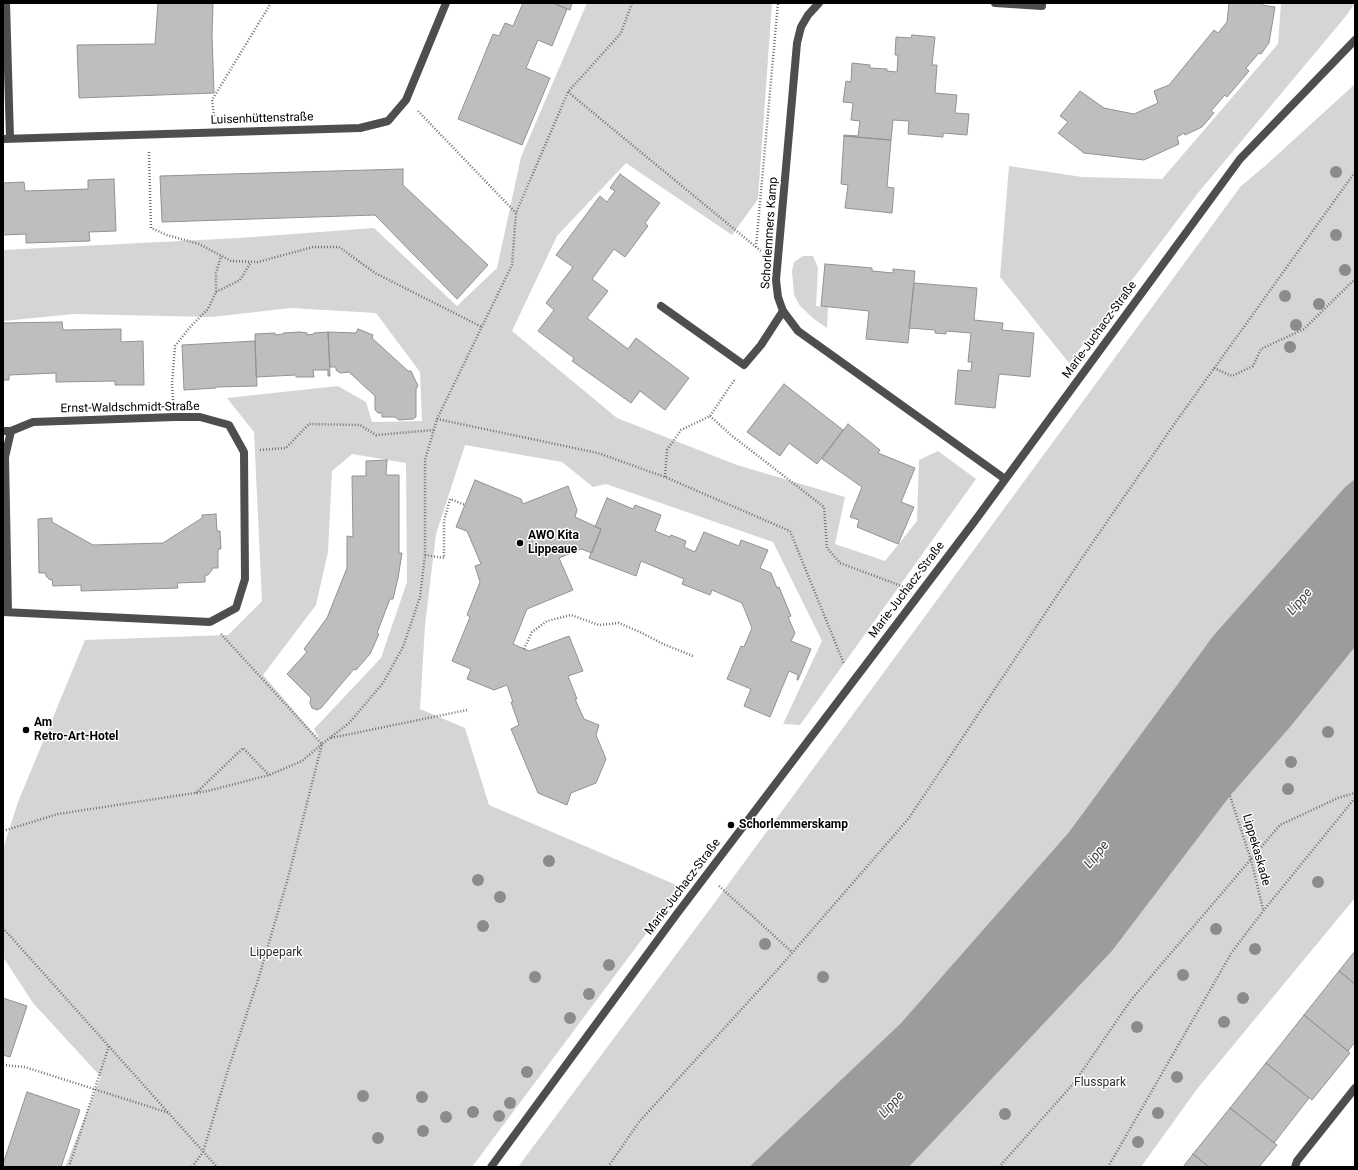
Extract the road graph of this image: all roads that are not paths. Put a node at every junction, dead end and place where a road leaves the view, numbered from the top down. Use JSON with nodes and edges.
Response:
{"nodes":[{"id":1,"x":6,"y":3,"type":"edge"},
{"id":2,"x":446,"y":3,"type":"edge"},
{"id":3,"x":819,"y":3,"type":"edge"},
{"id":4,"x":995,"y":3,"type":"edge"},
{"id":5,"x":1042,"y":3,"type":"edge"},
{"id":6,"x":1355,"y":40,"type":"edge"},
{"id":7,"x":6,"y":138,"type":"edge"},
{"id":8,"x":661,"y":306,"type":"dead end"},
{"id":9,"x":783,"y":311,"type":"junction"},
{"id":10,"x":7,"y":431,"type":"edge"},
{"id":11,"x":1005,"y":479,"type":"junction"},
{"id":12,"x":6,"y":612,"type":"edge"},
{"id":13,"x":1355,"y":1088,"type":"edge"},
{"id":14,"x":491,"y":1167,"type":"edge"},
{"id":15,"x":1295,"y":1167,"type":"edge"}],
"edges":[{"from":1,"to":7,"type":"street"},
{"from":2,"to":7,"type":"street","name":"Luisenhüttenstraße"},
{"from":3,"to":9,"type":"street","name":"Schorlemmers Kamp"},
{"from":4,"to":5,"type":"street"},
{"from":6,"to":11,"type":"street","name":"Marie-Juchacz-Straße"},
{"from":8,"to":9,"type":"street"},
{"from":9,"to":11,"type":"street","name":"Schorlemmers Kamp"},
{"from":10,"to":12,"type":"street","name":"Ernst-Waldschmidt-Straße"},
{"from":10,"to":12,"type":"street","name":"Ernst-Waldschmidt-Straße"},
{"from":11,"to":14,"type":"street","name":"Marie-Juchacz-Straße"},
{"from":13,"to":15,"type":"street"}]}
